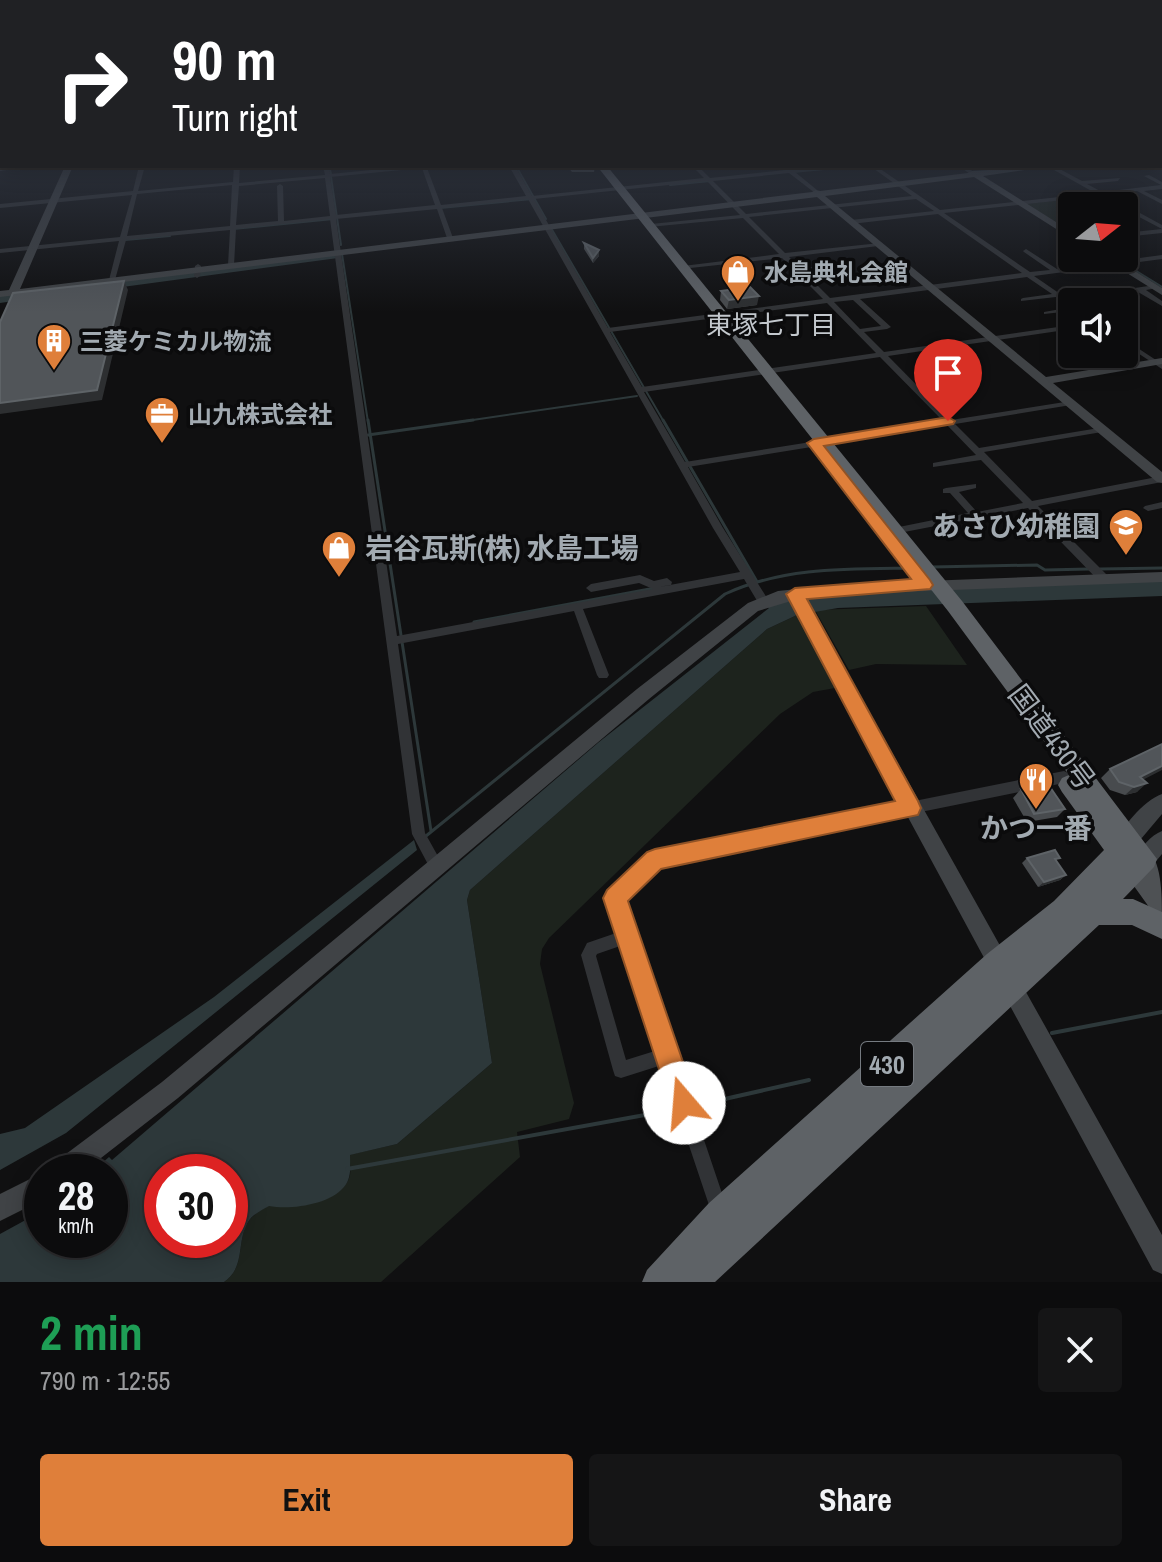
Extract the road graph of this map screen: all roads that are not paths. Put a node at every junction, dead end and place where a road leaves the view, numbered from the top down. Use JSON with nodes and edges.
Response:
{"nodes":[{"id":1,"x":58,"y":192,"type":"edge"},
{"id":2,"x":158,"y":192,"type":"edge"},
{"id":3,"x":235,"y":192,"type":"edge"},
{"id":4,"x":280,"y":192,"type":"edge"},
{"id":5,"x":331,"y":192,"type":"edge"},
{"id":6,"x":434,"y":192,"type":"edge"},
{"id":7,"x":529,"y":192,"type":"edge"},
{"id":8,"x":590,"y":192,"type":"edge"},
{"id":9,"x":618,"y":192,"type":"edge"},
{"id":10,"x":721,"y":192,"type":"edge"},
{"id":11,"x":817,"y":192,"type":"joint"},
{"id":12,"x":911,"y":192,"type":"edge"},
{"id":13,"x":1001,"y":192,"type":"edge"},
{"id":14,"x":1144,"y":192,"type":"edge"},
{"id":15,"x":136,"y":194,"type":"junction"},
{"id":16,"x":918,"y":197,"type":"junction"},
{"id":17,"x":533,"y":198,"type":"junction"},
{"id":18,"x":1058,"y":198,"type":"edge"},
{"id":19,"x":54,"y":201,"type":"junction"},
{"id":20,"x":731,"y":202,"type":"junction"},
{"id":21,"x":1162,"y":202,"type":"edge"},
{"id":22,"x":1019,"y":203,"type":"junction"},
{"id":23,"x":0,"y":206,"type":"edge"},
{"id":24,"x":835,"y":206,"type":"junction"},
{"id":25,"x":439,"y":208,"type":"junction"},
{"id":26,"x":940,"y":212,"type":"junction"},
{"id":27,"x":636,"y":213,"type":"junction"},
{"id":28,"x":1138,"y":215,"type":"edge"},
{"id":29,"x":745,"y":216,"type":"junction"},
{"id":30,"x":335,"y":218,"type":"junction"},
{"id":31,"x":851,"y":222,"type":"junction"},
{"id":32,"x":281,"y":223,"type":"junction"},
{"id":33,"x":546,"y":224,"type":"junction"},
{"id":34,"x":651,"y":226,"type":"junction"},
{"id":35,"x":1058,"y":227,"type":"edge"},
{"id":36,"x":233,"y":229,"type":"junction"},
{"id":37,"x":1162,"y":229,"type":"edge"},
{"id":38,"x":1138,"y":233,"type":"edge"},
{"id":39,"x":449,"y":236,"type":"junction"},
{"id":40,"x":123,"y":239,"type":"junction"},
{"id":41,"x":878,"y":244,"type":"junction"},
{"id":42,"x":34,"y":247,"type":"junction"},
{"id":43,"x":337,"y":250,"type":"junction"},
{"id":44,"x":0,"y":251,"type":"edge"},
{"id":45,"x":1026,"y":251,"type":"dead end"},
{"id":46,"x":784,"y":256,"type":"junction"},
{"id":47,"x":1162,"y":257,"type":"edge"},
{"id":48,"x":1138,"y":259,"type":"edge"},
{"id":49,"x":231,"y":264,"type":"junction"},
{"id":50,"x":843,"y":265,"type":"dead end"},
{"id":51,"x":683,"y":268,"type":"junction"},
{"id":52,"x":799,"y":270,"type":"junction"},
{"id":53,"x":1056,"y":271,"type":"joint"},
{"id":54,"x":1130,"y":272,"type":"edge"},
{"id":55,"x":1029,"y":275,"type":"junction"},
{"id":56,"x":112,"y":279,"type":"junction"},
{"id":57,"x":930,"y":287,"type":"junction"},
{"id":58,"x":1139,"y":289,"type":"joint"},
{"id":59,"x":1158,"y":289,"type":"edge"},
{"id":60,"x":14,"y":291,"type":"junction"},
{"id":61,"x":0,"y":292,"type":"edge"},
{"id":62,"x":1058,"y":295,"type":"joint"},
{"id":63,"x":854,"y":297,"type":"junction"},
{"id":64,"x":829,"y":300,"type":"junction"},
{"id":65,"x":1023,"y":300,"type":"dead end"},
{"id":66,"x":1162,"y":304,"type":"edge"},
{"id":67,"x":1058,"y":310,"type":"edge"},
{"id":68,"x":1046,"y":313,"type":"dead end"},
{"id":69,"x":717,"y":315,"type":"junction"},
{"id":70,"x":609,"y":329,"type":"junction"},
{"id":71,"x":1058,"y":329,"type":"edge"},
{"id":72,"x":859,"y":331,"type":"junction"},
{"id":73,"x":993,"y":340,"type":"junction"},
{"id":74,"x":1138,"y":350,"type":"edge"},
{"id":75,"x":883,"y":356,"type":"junction"},
{"id":76,"x":1159,"y":363,"type":"edge"},
{"id":77,"x":763,"y":373,"type":"junction"},
{"id":78,"x":1043,"y":381,"type":"junction"},
{"id":79,"x":643,"y":390,"type":"junction"},
{"id":80,"x":1071,"y":403,"type":"junction"},
{"id":81,"x":948,"y":421,"type":"junction"},
{"id":82,"x":1102,"y":429,"type":"junction"},
{"id":83,"x":818,"y":443,"type":"junction"},
{"id":84,"x":980,"y":454,"type":"junction"},
{"id":85,"x":686,"y":464,"type":"junction"},
{"id":86,"x":936,"y":465,"type":"dead end"},
{"id":87,"x":1162,"y":479,"type":"edge"},
{"id":88,"x":973,"y":486,"type":"dead end"},
{"id":89,"x":1030,"y":504,"type":"junction"},
{"id":90,"x":1162,"y":505,"type":"edge"},
{"id":91,"x":1148,"y":508,"type":"dead end"},
{"id":92,"x":975,"y":515,"type":"junction"},
{"id":93,"x":894,"y":531,"type":"junction"},
{"id":94,"x":1162,"y":577,"type":"edge"},
{"id":95,"x":1104,"y":579,"type":"junction"},
{"id":96,"x":750,"y":581,"type":"junction"},
{"id":97,"x":930,"y":583,"type":"junction"},
{"id":98,"x":591,"y":588,"type":"dead end"},
{"id":99,"x":799,"y":602,"type":"junction"},
{"id":100,"x":577,"y":606,"type":"junction"},
{"id":101,"x":398,"y":640,"type":"junction"},
{"id":102,"x":603,"y":675,"type":"dead end"},
{"id":103,"x":1064,"y":777,"type":"junction"},
{"id":104,"x":1162,"y":802,"type":"edge"},
{"id":105,"x":910,"y":808,"type":"junction"},
{"id":106,"x":1142,"y":857,"type":"edge"},
{"id":107,"x":437,"y":867,"type":"junction"},
{"id":108,"x":1162,"y":906,"type":"edge"},
{"id":109,"x":1095,"y":912,"type":"junction"},
{"id":110,"x":1162,"y":926,"type":"edge"},
{"id":111,"x":628,"y":936,"type":"junction"},
{"id":112,"x":1003,"y":976,"type":"junction"},
{"id":113,"x":668,"y":1055,"type":"junction"},
{"id":114,"x":86,"y":1154,"type":"edge"},
{"id":115,"x":24,"y":1195,"type":"edge"},
{"id":116,"x":0,"y":1208,"type":"edge"},
{"id":117,"x":728,"y":1226,"type":"junction"},
{"id":118,"x":1162,"y":1261,"type":"edge"},
{"id":119,"x":659,"y":1282,"type":"edge"},
{"id":120,"x":691,"y":1282,"type":"edge"}],
"edges":[{"from":1,"to":19,"type":"street"},
{"from":2,"to":15,"type":"street"},
{"from":3,"to":36,"type":"street"},
{"from":4,"to":32,"type":"street"},
{"from":5,"to":30,"type":"street"},
{"from":6,"to":25,"type":"street"},
{"from":7,"to":17,"type":"street"},
{"from":8,"to":17,"type":"street"},
{"from":9,"to":27,"type":"highway","name":"国道430号"},
{"from":10,"to":20,"type":"street"},
{"from":11,"to":20,"type":"street"},
{"from":11,"to":24,"type":"street"},
{"from":12,"to":16,"type":"street"},
{"from":13,"to":22,"type":"street"},
{"from":14,"to":21,"type":"street"},
{"from":15,"to":19,"type":"street"},
{"from":15,"to":40,"type":"street"},
{"from":16,"to":24,"type":"street"},
{"from":16,"to":26,"type":"street"},
{"from":17,"to":25,"type":"street"},
{"from":17,"to":33,"type":"street"},
{"from":18,"to":22,"type":"street"},
{"from":19,"to":23,"type":"street"},
{"from":19,"to":42,"type":"street"},
{"from":20,"to":27,"type":"street"},
{"from":20,"to":29,"type":"street"},
{"from":22,"to":26,"type":"street"},
{"from":22,"to":35,"type":"street"},
{"from":24,"to":29,"type":"street"},
{"from":24,"to":31,"type":"street"},
{"from":25,"to":30,"type":"street"},
{"from":25,"to":39,"type":"street"},
{"from":26,"to":31,"type":"street"},
{"from":26,"to":55,"type":"street"},
{"from":27,"to":33,"type":"street"},
{"from":27,"to":34,"type":"highway","name":"国道430号"},
{"from":27,"to":69,"type":"highway","name":"国道430号"},
{"from":28,"to":37,"type":"street"},
{"from":29,"to":34,"type":"street"},
{"from":29,"to":46,"type":"street"},
{"from":30,"to":32,"type":"street"},
{"from":30,"to":43,"type":"street"},
{"from":31,"to":41,"type":"street"},
{"from":32,"to":36,"type":"street"},
{"from":33,"to":39,"type":"street"},
{"from":33,"to":70,"type":"street"},
{"from":34,"to":51,"type":"highway","name":"国道430号"},
{"from":36,"to":40,"type":"street"},
{"from":36,"to":49,"type":"street"},
{"from":37,"to":38,"type":"street"},
{"from":39,"to":43,"type":"street"},
{"from":40,"to":42,"type":"street"},
{"from":40,"to":56,"type":"street"},
{"from":41,"to":46,"type":"street"},
{"from":41,"to":57,"type":"street"},
{"from":42,"to":44,"type":"street"},
{"from":42,"to":60,"type":"street"},
{"from":43,"to":49,"type":"street"},
{"from":43,"to":101,"type":"street"},
{"from":45,"to":53,"type":"street"},
{"from":46,"to":51,"type":"street"},
{"from":46,"to":52,"type":"street"},
{"from":47,"to":48,"type":"street"},
{"from":49,"to":56,"type":"street"},
{"from":50,"to":52,"type":"street"},
{"from":51,"to":69,"type":"highway","name":"国道430号"},
{"from":52,"to":64,"type":"street"},
{"from":53,"to":55,"type":"street"},
{"from":54,"to":59,"type":"street"},
{"from":55,"to":57,"type":"street"},
{"from":55,"to":62,"type":"street"},
{"from":56,"to":60,"type":"street"},
{"from":57,"to":63,"type":"street"},
{"from":57,"to":73,"type":"street"},
{"from":58,"to":59,"type":"street"},
{"from":58,"to":66,"type":"street"},
{"from":60,"to":61,"type":"street"},
{"from":62,"to":65,"type":"street"},
{"from":63,"to":64,"type":"street"},
{"from":63,"to":72,"type":"street"},
{"from":64,"to":69,"type":"street"},
{"from":64,"to":72,"type":"street"},
{"from":67,"to":68,"type":"street"},
{"from":69,"to":70,"type":"street"},
{"from":69,"to":77,"type":"highway","name":"国道430号"},
{"from":70,"to":79,"type":"street"},
{"from":71,"to":73,"type":"street"},
{"from":72,"to":75,"type":"street"},
{"from":73,"to":75,"type":"street"},
{"from":73,"to":78,"type":"street"},
{"from":74,"to":76,"type":"street"},
{"from":75,"to":77,"type":"street"},
{"from":75,"to":81,"type":"street"},
{"from":76,"to":78,"type":"street"},
{"from":77,"to":79,"type":"street"},
{"from":77,"to":83,"type":"highway","name":"国道430号"},
{"from":78,"to":80,"type":"street"},
{"from":79,"to":85,"type":"street"},
{"from":80,"to":81,"type":"street"},
{"from":80,"to":82,"type":"street"},
{"from":81,"to":83,"type":"street"},
{"from":81,"to":84,"type":"street"},
{"from":82,"to":84,"type":"street"},
{"from":82,"to":87,"type":"street"},
{"from":83,"to":85,"type":"street"},
{"from":83,"to":93,"type":"highway","name":"国道430号"},
{"from":83,"to":97,"type":"highway","name":"国道430号"},
{"from":84,"to":86,"type":"street"},
{"from":84,"to":89,"type":"street"},
{"from":85,"to":96,"type":"street"},
{"from":87,"to":89,"type":"street"},
{"from":88,"to":92,"type":"street"},
{"from":89,"to":92,"type":"street"},
{"from":89,"to":95,"type":"street"},
{"from":90,"to":91,"type":"street"},
{"from":92,"to":93,"type":"street"},
{"from":93,"to":97,"type":"highway","name":"国道430号"},
{"from":94,"to":95,"type":"street"},
{"from":95,"to":97,"type":"street"},
{"from":96,"to":98,"type":"street"},
{"from":96,"to":99,"type":"street"},
{"from":96,"to":100,"type":"street"},
{"from":96,"to":107,"type":"street"},
{"from":97,"to":99,"type":"street"},
{"from":97,"to":103,"type":"highway","name":"国道430号"},
{"from":97,"to":106,"type":"highway","name":"国道430号"},
{"from":99,"to":105,"type":"street"},
{"from":100,"to":101,"type":"street"},
{"from":100,"to":102,"type":"street"},
{"from":101,"to":107,"type":"street"},
{"from":103,"to":105,"type":"street"},
{"from":103,"to":106,"type":"highway","name":"国道430号"},
{"from":104,"to":106,"type":"street"},
{"from":105,"to":111,"type":"street"},
{"from":105,"to":112,"type":"street"},
{"from":106,"to":108,"type":"main road"},
{"from":106,"to":109,"type":"highway","number":"430"},
{"from":106,"to":112,"type":"highway","number":"430"},
{"from":107,"to":114,"type":"street"},
{"from":109,"to":110,"type":"highway"},
{"from":109,"to":112,"type":"highway","number":"430"},
{"from":111,"to":113,"type":"street"},
{"from":111,"to":113,"type":"street"},
{"from":112,"to":117,"type":"highway","number":"430"},
{"from":112,"to":118,"type":"street"},
{"from":113,"to":117,"type":"street"},
{"from":115,"to":116,"type":"street"},
{"from":117,"to":119,"type":"highway","number":"430"},
{"from":117,"to":120,"type":"highway","number":"430"}]}
